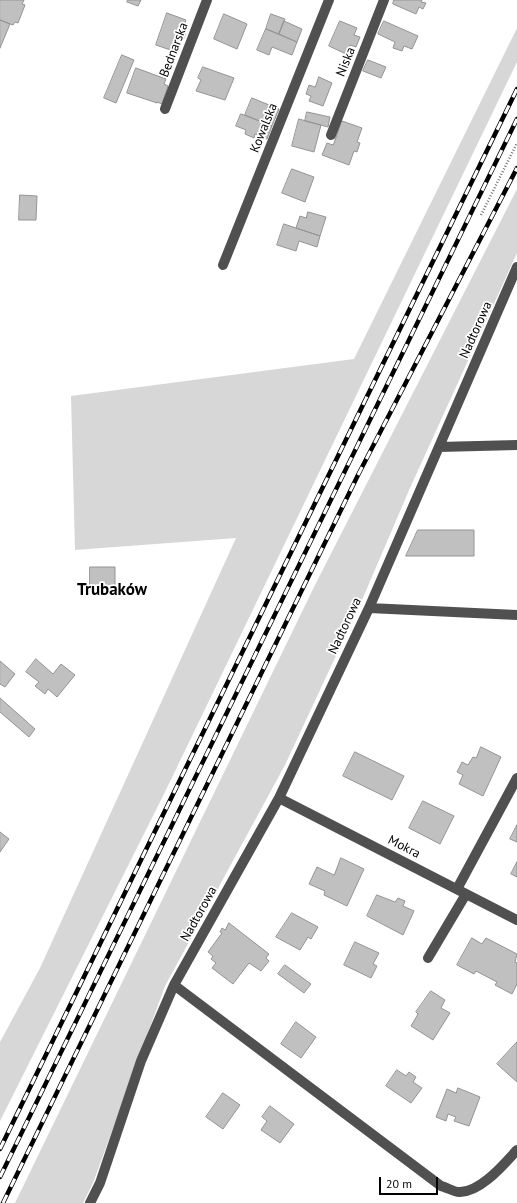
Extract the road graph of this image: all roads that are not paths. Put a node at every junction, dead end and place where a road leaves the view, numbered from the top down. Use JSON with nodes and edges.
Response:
{"nodes":[{"id":1,"x":207,"y":0,"type":"edge"},
{"id":2,"x":329,"y":0,"type":"edge"},
{"id":3,"x":384,"y":0,"type":"edge"},
{"id":4,"x":165,"y":109,"type":"dead end"},
{"id":5,"x":331,"y":134,"type":"dead end"},
{"id":6,"x":223,"y":265,"type":"dead end"},
{"id":7,"x":517,"y":267,"type":"edge"},
{"id":8,"x":517,"y":444,"type":"edge"},
{"id":9,"x":439,"y":447,"type":"junction"},
{"id":10,"x":368,"y":608,"type":"junction"},
{"id":11,"x":517,"y":615,"type":"edge"},
{"id":12,"x":517,"y":778,"type":"edge"},
{"id":13,"x":279,"y":798,"type":"junction"},
{"id":14,"x":462,"y":892,"type":"junction"},
{"id":15,"x":517,"y":920,"type":"edge"},
{"id":16,"x":428,"y":958,"type":"dead end"},
{"id":17,"x":174,"y":985,"type":"junction"},
{"id":18,"x":517,"y":1150,"type":"edge"},
{"id":19,"x":90,"y":1203,"type":"edge"}],
"edges":[{"from":1,"to":4,"type":"street","name":"Bednarska"},
{"from":2,"to":6,"type":"street","name":"Kowalska"},
{"from":3,"to":5,"type":"street","name":"Niska"},
{"from":7,"to":9,"type":"street","name":"Nadtorowa"},
{"from":8,"to":9,"type":"street"},
{"from":9,"to":10,"type":"street","name":"Nadtorowa"},
{"from":10,"to":11,"type":"street"},
{"from":10,"to":13,"type":"street","name":"Nadtorowa"},
{"from":12,"to":14,"type":"street"},
{"from":13,"to":14,"type":"street","name":"Mokra"},
{"from":13,"to":17,"type":"street","name":"Nadtorowa"},
{"from":14,"to":15,"type":"street","name":"Mokra"},
{"from":14,"to":16,"type":"street"},
{"from":17,"to":18,"type":"street"},
{"from":17,"to":19,"type":"street","name":"Nadtorowa"}]}
